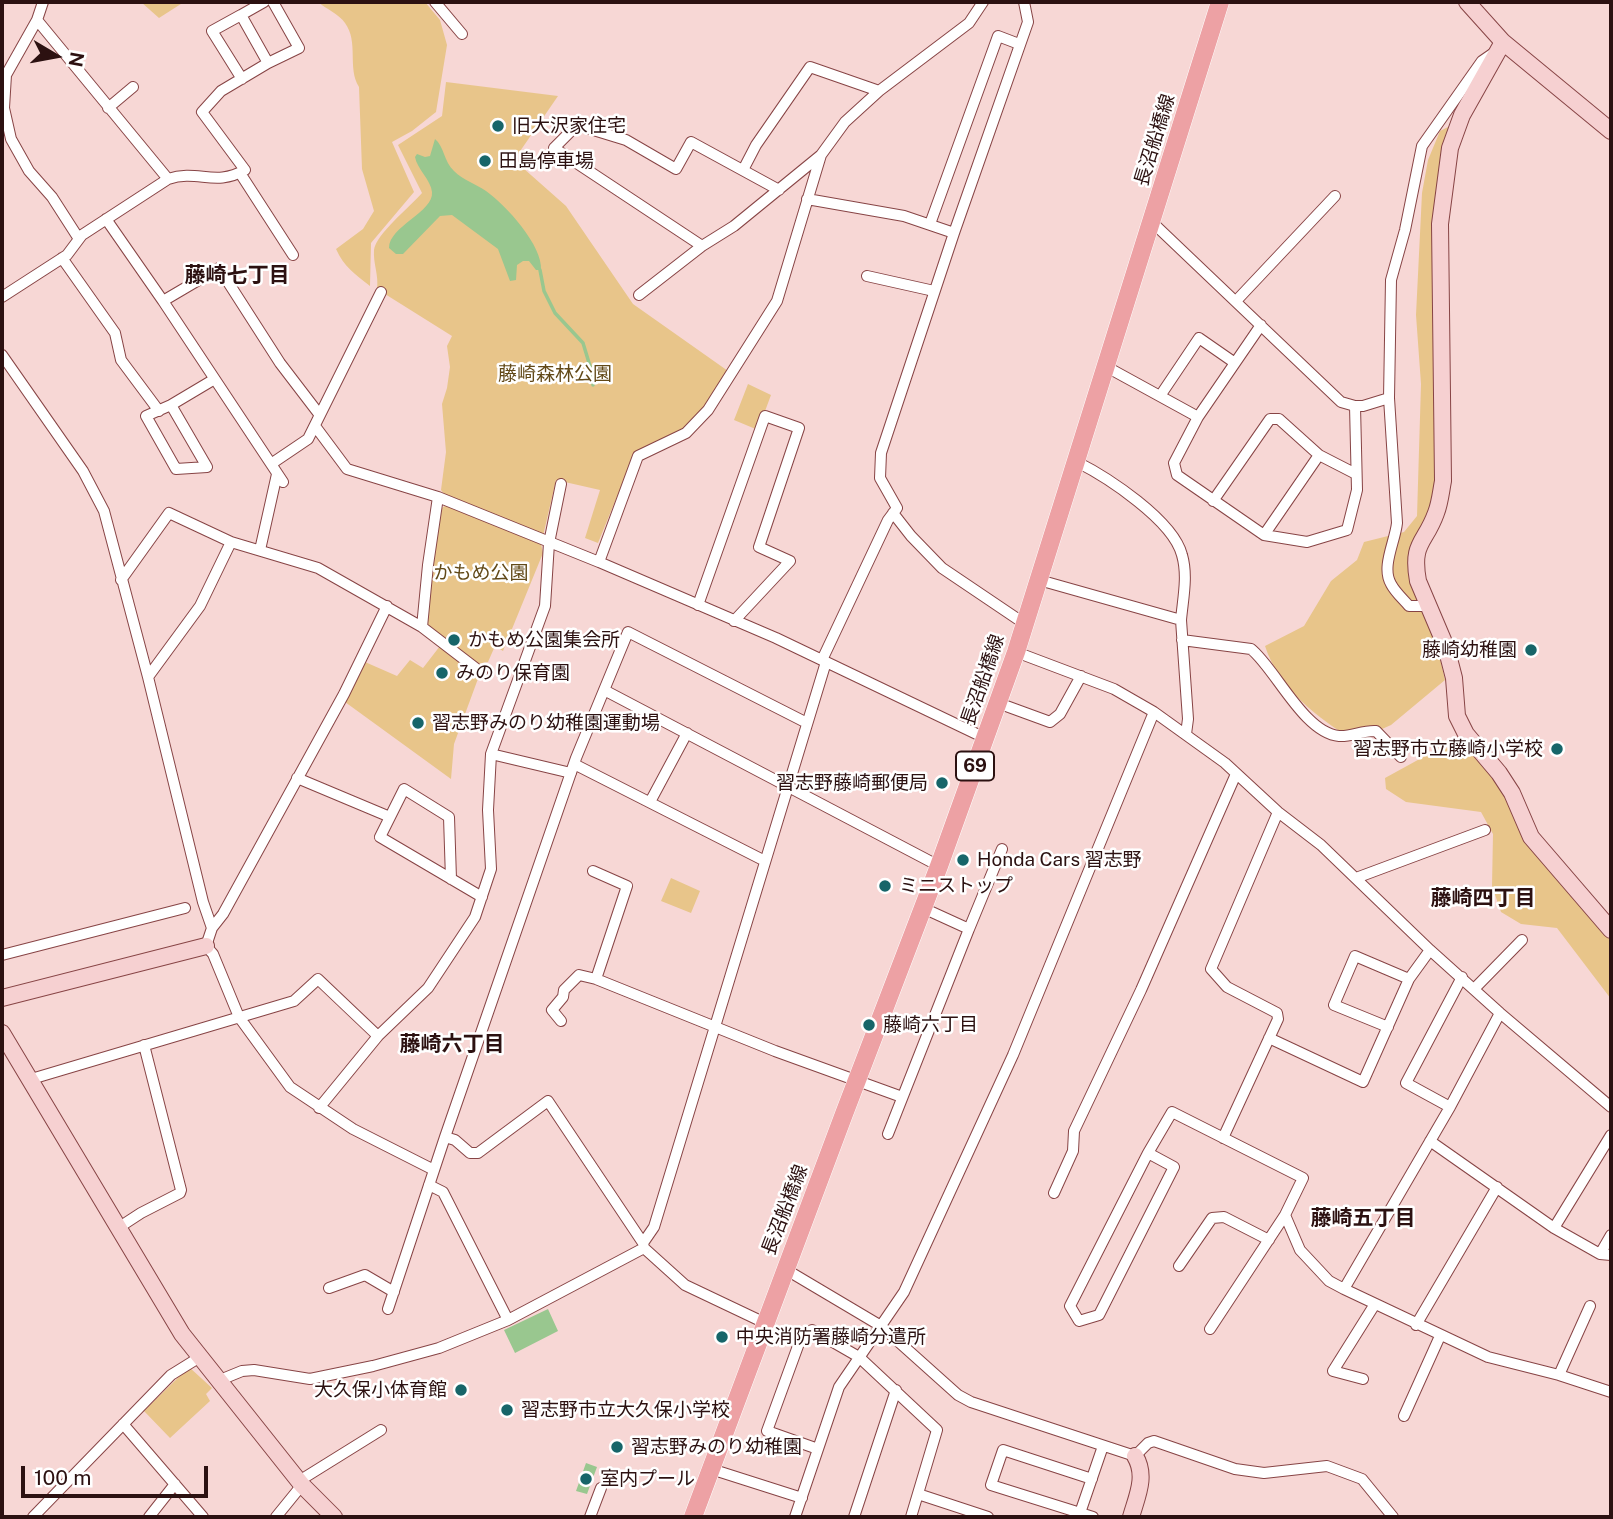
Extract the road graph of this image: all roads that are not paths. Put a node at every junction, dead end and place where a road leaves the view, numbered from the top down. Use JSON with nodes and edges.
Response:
{"nodes":[{"id":1,"x":43,"y":2,"type":"edge"},
{"id":2,"x":264,"y":2,"type":"edge"},
{"id":3,"x":273,"y":2,"type":"edge"},
{"id":4,"x":435,"y":2,"type":"edge"},
{"id":5,"x":983,"y":2,"type":"edge"},
{"id":6,"x":1024,"y":2,"type":"edge"},
{"id":7,"x":1220,"y":2,"type":"edge"},
{"id":8,"x":1467,"y":2,"type":"edge"},
{"id":9,"x":241,"y":15,"type":"junction"},
{"id":10,"x":37,"y":20,"type":"junction"},
{"id":11,"x":462,"y":34,"type":"dead end"},
{"id":12,"x":1019,"y":44,"type":"junction"},
{"id":13,"x":1500,"y":46,"type":"junction"},
{"id":14,"x":268,"y":63,"type":"junction"},
{"id":15,"x":242,"y":79,"type":"junction"},
{"id":16,"x":133,"y":87,"type":"dead end"},
{"id":17,"x":879,"y":91,"type":"junction"},
{"id":18,"x":3,"y":108,"type":"edge"},
{"id":19,"x":108,"y":108,"type":"junction"},
{"id":20,"x":1611,"y":131,"type":"edge"},
{"id":21,"x":821,"y":155,"type":"junction"},
{"id":22,"x":743,"y":170,"type":"junction"},
{"id":23,"x":240,"y":173,"type":"junction"},
{"id":24,"x":168,"y":179,"type":"junction"},
{"id":25,"x":779,"y":190,"type":"junction"},
{"id":26,"x":1335,"y":196,"type":"dead end"},
{"id":27,"x":807,"y":199,"type":"junction"},
{"id":28,"x":106,"y":219,"type":"junction"},
{"id":29,"x":1152,"y":222,"type":"junction"},
{"id":30,"x":930,"y":224,"type":"junction"},
{"id":31,"x":954,"y":233,"type":"junction"},
{"id":32,"x":79,"y":239,"type":"junction"},
{"id":33,"x":702,"y":246,"type":"junction"},
{"id":34,"x":293,"y":255,"type":"dead end"},
{"id":35,"x":62,"y":258,"type":"junction"},
{"id":36,"x":867,"y":276,"type":"dead end"},
{"id":37,"x":934,"y":291,"type":"junction"},
{"id":38,"x":381,"y":292,"type":"dead end"},
{"id":39,"x":639,"y":295,"type":"dead end"},
{"id":40,"x":2,"y":298,"type":"edge"},
{"id":41,"x":163,"y":301,"type":"junction"},
{"id":42,"x":1236,"y":301,"type":"junction"},
{"id":43,"x":1261,"y":325,"type":"junction"},
{"id":44,"x":2,"y":355,"type":"edge"},
{"id":45,"x":1235,"y":363,"type":"junction"},
{"id":46,"x":1105,"y":366,"type":"junction"},
{"id":47,"x":214,"y":380,"type":"junction"},
{"id":48,"x":1160,"y":396,"type":"junction"},
{"id":49,"x":1389,"y":398,"type":"junction"},
{"id":50,"x":171,"y":405,"type":"junction"},
{"id":51,"x":1355,"y":406,"type":"junction"},
{"id":52,"x":159,"y":411,"type":"junction"},
{"id":53,"x":319,"y":414,"type":"junction"},
{"id":54,"x":1198,"y":417,"type":"junction"},
{"id":55,"x":315,"y":426,"type":"junction"},
{"id":56,"x":1319,"y":455,"type":"junction"},
{"id":57,"x":1077,"y":461,"type":"junction"},
{"id":58,"x":277,"y":473,"type":"junction"},
{"id":59,"x":1356,"y":474,"type":"junction"},
{"id":60,"x":561,"y":484,"type":"dead end"},
{"id":61,"x":438,"y":497,"type":"junction"},
{"id":62,"x":1213,"y":501,"type":"junction"},
{"id":63,"x":893,"y":513,"type":"junction"},
{"id":64,"x":1264,"y":535,"type":"junction"},
{"id":65,"x":231,"y":542,"type":"junction"},
{"id":66,"x":549,"y":543,"type":"junction"},
{"id":67,"x":260,"y":550,"type":"junction"},
{"id":68,"x":599,"y":562,"type":"junction"},
{"id":69,"x":121,"y":580,"type":"junction"},
{"id":70,"x":1039,"y":580,"type":"junction"},
{"id":71,"x":698,"y":605,"type":"junction"},
{"id":72,"x":387,"y":606,"type":"junction"},
{"id":73,"x":1428,"y":606,"type":"junction"},
{"id":74,"x":1181,"y":620,"type":"junction"},
{"id":75,"x":734,"y":621,"type":"junction"},
{"id":76,"x":1025,"y":624,"type":"junction"},
{"id":77,"x":422,"y":627,"type":"junction"},
{"id":78,"x":1182,"y":640,"type":"junction"},
{"id":79,"x":1016,"y":652,"type":"junction"},
{"id":80,"x":824,"y":661,"type":"junction"},
{"id":81,"x":482,"y":673,"type":"dead end"},
{"id":82,"x":1081,"y":676,"type":"junction"},
{"id":83,"x":148,"y":677,"type":"junction"},
{"id":84,"x":604,"y":690,"type":"junction"},
{"id":85,"x":998,"y":703,"type":"junction"},
{"id":86,"x":1154,"y":712,"type":"junction"},
{"id":87,"x":807,"y":723,"type":"junction"},
{"id":88,"x":687,"y":733,"type":"junction"},
{"id":89,"x":1186,"y":734,"type":"junction"},
{"id":90,"x":985,"y":738,"type":"junction"},
{"id":91,"x":491,"y":754,"type":"junction"},
{"id":92,"x":1401,"y":757,"type":"dead end"},
{"id":93,"x":572,"y":768,"type":"junction"},
{"id":94,"x":1236,"y":774,"type":"junction"},
{"id":95,"x":297,"y":778,"type":"junction"},
{"id":96,"x":787,"y":786,"type":"junction"},
{"id":97,"x":650,"y":802,"type":"junction"},
{"id":98,"x":1278,"y":812,"type":"junction"},
{"id":99,"x":390,"y":817,"type":"junction"},
{"id":100,"x":1485,"y":830,"type":"dead end"},
{"id":101,"x":1002,"y":849,"type":"dead end"},
{"id":102,"x":765,"y":861,"type":"junction"},
{"id":103,"x":939,"y":866,"type":"junction"},
{"id":104,"x":593,"y":871,"type":"dead end"},
{"id":105,"x":1356,"y":878,"type":"junction"},
{"id":106,"x":451,"y":879,"type":"junction"},
{"id":107,"x":482,"y":897,"type":"junction"},
{"id":108,"x":185,"y":908,"type":"dead end"},
{"id":109,"x":923,"y":908,"type":"junction"},
{"id":110,"x":212,"y":928,"type":"junction"},
{"id":111,"x":969,"y":929,"type":"junction"},
{"id":112,"x":1611,"y":930,"type":"edge"},
{"id":113,"x":1522,"y":940,"type":"dead end"},
{"id":114,"x":206,"y":946,"type":"junction"},
{"id":115,"x":1430,"y":950,"type":"junction"},
{"id":116,"x":2,"y":955,"type":"edge"},
{"id":117,"x":1462,"y":977,"type":"junction"},
{"id":118,"x":596,"y":979,"type":"junction"},
{"id":119,"x":1409,"y":979,"type":"junction"},
{"id":120,"x":1474,"y":989,"type":"junction"},
{"id":121,"x":2,"y":998,"type":"edge"},
{"id":122,"x":1500,"y":1013,"type":"junction"},
{"id":123,"x":239,"y":1017,"type":"junction"},
{"id":124,"x":561,"y":1021,"type":"dead end"},
{"id":125,"x":714,"y":1027,"type":"junction"},
{"id":126,"x":1388,"y":1027,"type":"junction"},
{"id":127,"x":2,"y":1032,"type":"edge"},
{"id":128,"x":378,"y":1036,"type":"junction"},
{"id":129,"x":1269,"y":1038,"type":"junction"},
{"id":130,"x":144,"y":1045,"type":"junction"},
{"id":131,"x":28,"y":1080,"type":"junction"},
{"id":132,"x":856,"y":1081,"type":"junction"},
{"id":133,"x":902,"y":1097,"type":"junction"},
{"id":134,"x":1450,"y":1107,"type":"junction"},
{"id":135,"x":319,"y":1108,"type":"junction"},
{"id":136,"x":1611,"y":1108,"type":"edge"},
{"id":137,"x":888,"y":1134,"type":"dead end"},
{"id":138,"x":1611,"y":1135,"type":"edge"},
{"id":139,"x":445,"y":1137,"type":"junction"},
{"id":140,"x":1223,"y":1138,"type":"junction"},
{"id":141,"x":1430,"y":1141,"type":"junction"},
{"id":142,"x":1148,"y":1153,"type":"junction"},
{"id":143,"x":434,"y":1170,"type":"junction"},
{"id":144,"x":429,"y":1185,"type":"junction"},
{"id":145,"x":1497,"y":1188,"type":"junction"},
{"id":146,"x":1055,"y":1193,"type":"dead end"},
{"id":147,"x":1285,"y":1215,"type":"junction"},
{"id":148,"x":118,"y":1228,"type":"junction"},
{"id":149,"x":1554,"y":1228,"type":"junction"},
{"id":150,"x":1611,"y":1235,"type":"edge"},
{"id":151,"x":1269,"y":1240,"type":"junction"},
{"id":152,"x":644,"y":1246,"type":"junction"},
{"id":153,"x":1606,"y":1254,"type":"edge"},
{"id":154,"x":1179,"y":1266,"type":"dead end"},
{"id":155,"x":785,"y":1269,"type":"junction"},
{"id":156,"x":328,"y":1287,"type":"dead end"},
{"id":157,"x":1344,"y":1289,"type":"junction"},
{"id":158,"x":394,"y":1292,"type":"junction"},
{"id":159,"x":1375,"y":1304,"type":"junction"},
{"id":160,"x":1590,"y":1306,"type":"dead end"},
{"id":161,"x":388,"y":1309,"type":"dead end"},
{"id":162,"x":508,"y":1320,"type":"junction"},
{"id":163,"x":765,"y":1323,"type":"junction"},
{"id":164,"x":1416,"y":1325,"type":"junction"},
{"id":165,"x":881,"y":1326,"type":"junction"},
{"id":166,"x":1210,"y":1329,"type":"dead end"},
{"id":167,"x":1440,"y":1336,"type":"junction"},
{"id":168,"x":200,"y":1357,"type":"junction"},
{"id":169,"x":859,"y":1357,"type":"junction"},
{"id":170,"x":1559,"y":1376,"type":"junction"},
{"id":171,"x":1363,"y":1379,"type":"dead end"},
{"id":172,"x":220,"y":1380,"type":"junction"},
{"id":173,"x":896,"y":1390,"type":"junction"},
{"id":174,"x":1611,"y":1392,"type":"edge"},
{"id":175,"x":1404,"y":1416,"type":"dead end"},
{"id":176,"x":123,"y":1424,"type":"junction"},
{"id":177,"x":381,"y":1430,"type":"dead end"},
{"id":178,"x":1102,"y":1446,"type":"junction"},
{"id":179,"x":818,"y":1449,"type":"junction"},
{"id":180,"x":1135,"y":1456,"type":"junction"},
{"id":181,"x":710,"y":1469,"type":"junction"},
{"id":182,"x":1092,"y":1479,"type":"junction"},
{"id":183,"x":300,"y":1483,"type":"junction"},
{"id":184,"x":175,"y":1485,"type":"junction"},
{"id":185,"x":601,"y":1488,"type":"dead end"},
{"id":186,"x":918,"y":1494,"type":"junction"},
{"id":187,"x":802,"y":1498,"type":"junction"},
{"id":188,"x":1080,"y":1513,"type":"junction"},
{"id":189,"x":971,"y":1515,"type":"edge"},
{"id":190,"x":36,"y":1516,"type":"edge"},
{"id":191,"x":149,"y":1517,"type":"edge"},
{"id":192,"x":203,"y":1517,"type":"edge"},
{"id":193,"x":276,"y":1517,"type":"edge"},
{"id":194,"x":334,"y":1517,"type":"edge"},
{"id":195,"x":590,"y":1517,"type":"edge"},
{"id":196,"x":693,"y":1517,"type":"edge"},
{"id":197,"x":795,"y":1517,"type":"edge"},
{"id":198,"x":855,"y":1517,"type":"edge"},
{"id":199,"x":911,"y":1517,"type":"edge"},
{"id":200,"x":988,"y":1517,"type":"edge"},
{"id":201,"x":1093,"y":1517,"type":"edge"},
{"id":202,"x":1133,"y":1517,"type":"edge"},
{"id":203,"x":1393,"y":1517,"type":"edge"}],
"edges":[{"from":1,"to":10,"type":"street"},
{"from":2,"to":9,"type":"street"},
{"from":3,"to":14,"type":"street"},
{"from":4,"to":11,"type":"street"},
{"from":5,"to":17,"type":"street"},
{"from":6,"to":12,"type":"street"},
{"from":7,"to":29,"type":"main road","name":"長沼船橋線","number":"69"},
{"from":8,"to":13,"type":"street"},
{"from":9,"to":14,"type":"street"},
{"from":9,"to":15,"type":"street"},
{"from":10,"to":18,"type":"street"},
{"from":10,"to":19,"type":"street"},
{"from":12,"to":30,"type":"street"},
{"from":12,"to":31,"type":"street"},
{"from":13,"to":20,"type":"street"},
{"from":13,"to":49,"type":"street"},
{"from":13,"to":73,"type":"street"},
{"from":14,"to":15,"type":"street"},
{"from":15,"to":23,"type":"street"},
{"from":16,"to":19,"type":"street"},
{"from":17,"to":21,"type":"street"},
{"from":17,"to":22,"type":"street"},
{"from":18,"to":32,"type":"street"},
{"from":19,"to":24,"type":"street"},
{"from":21,"to":25,"type":"street"},
{"from":21,"to":27,"type":"street"},
{"from":22,"to":25,"type":"street"},
{"from":22,"to":33,"type":"street"},
{"from":23,"to":24,"type":"street"},
{"from":23,"to":34,"type":"street"},
{"from":24,"to":28,"type":"street"},
{"from":25,"to":33,"type":"street"},
{"from":26,"to":42,"type":"street"},
{"from":27,"to":30,"type":"street"},
{"from":27,"to":68,"type":"street"},
{"from":28,"to":32,"type":"street"},
{"from":28,"to":41,"type":"street"},
{"from":29,"to":42,"type":"street"},
{"from":29,"to":46,"type":"main road","name":"長沼船橋線","number":"69"},
{"from":30,"to":31,"type":"street"},
{"from":31,"to":37,"type":"street"},
{"from":32,"to":35,"type":"street"},
{"from":33,"to":39,"type":"street"},
{"from":35,"to":40,"type":"street"},
{"from":35,"to":52,"type":"street"},
{"from":36,"to":37,"type":"street"},
{"from":37,"to":63,"type":"street"},
{"from":38,"to":53,"type":"street"},
{"from":41,"to":47,"type":"street"},
{"from":41,"to":53,"type":"street"},
{"from":42,"to":43,"type":"street"},
{"from":43,"to":45,"type":"street"},
{"from":43,"to":51,"type":"street"},
{"from":44,"to":69,"type":"street"},
{"from":45,"to":48,"type":"street"},
{"from":45,"to":54,"type":"street"},
{"from":46,"to":48,"type":"street"},
{"from":46,"to":57,"type":"main road","name":"長沼船橋線","number":"69"},
{"from":47,"to":50,"type":"street"},
{"from":47,"to":58,"type":"street"},
{"from":48,"to":54,"type":"street"},
{"from":49,"to":51,"type":"street"},
{"from":49,"to":73,"type":"street"},
{"from":50,"to":52,"type":"street"},
{"from":50,"to":52,"type":"street"},
{"from":51,"to":59,"type":"street"},
{"from":53,"to":55,"type":"street"},
{"from":54,"to":62,"type":"street"},
{"from":55,"to":58,"type":"street"},
{"from":55,"to":61,"type":"street"},
{"from":56,"to":59,"type":"street"},
{"from":56,"to":62,"type":"street"},
{"from":56,"to":64,"type":"street"},
{"from":57,"to":70,"type":"main road","name":"長沼船橋線","number":"69"},
{"from":57,"to":74,"type":"street"},
{"from":58,"to":67,"type":"street"},
{"from":59,"to":64,"type":"street"},
{"from":60,"to":66,"type":"street"},
{"from":61,"to":66,"type":"street"},
{"from":61,"to":77,"type":"street"},
{"from":62,"to":64,"type":"street"},
{"from":63,"to":76,"type":"street"},
{"from":63,"to":80,"type":"street"},
{"from":65,"to":67,"type":"street"},
{"from":65,"to":69,"type":"street"},
{"from":65,"to":83,"type":"street"},
{"from":66,"to":68,"type":"street"},
{"from":66,"to":91,"type":"street"},
{"from":67,"to":72,"type":"street"},
{"from":68,"to":71,"type":"street"},
{"from":69,"to":83,"type":"street"},
{"from":70,"to":74,"type":"street"},
{"from":70,"to":76,"type":"main road","name":"長沼船橋線","number":"69"},
{"from":71,"to":75,"type":"street"},
{"from":71,"to":75,"type":"street"},
{"from":72,"to":77,"type":"street"},
{"from":72,"to":95,"type":"street"},
{"from":73,"to":112,"type":"street"},
{"from":74,"to":78,"type":"street"},
{"from":75,"to":80,"type":"street"},
{"from":76,"to":79,"type":"main road","name":"長沼船橋線","number":"69"},
{"from":77,"to":81,"type":"street"},
{"from":78,"to":89,"type":"street"},
{"from":78,"to":92,"type":"street"},
{"from":79,"to":82,"type":"street"},
{"from":79,"to":85,"type":"main road","name":"長沼船橋線","number":"69"},
{"from":80,"to":87,"type":"street"},
{"from":80,"to":90,"type":"street"},
{"from":82,"to":85,"type":"street"},
{"from":82,"to":86,"type":"street"},
{"from":83,"to":110,"type":"street"},
{"from":84,"to":87,"type":"street"},
{"from":84,"to":88,"type":"street"},
{"from":84,"to":93,"type":"street"},
{"from":85,"to":90,"type":"main road","name":"長沼船橋線","number":"69"},
{"from":86,"to":89,"type":"street"},
{"from":86,"to":165,"type":"street"},
{"from":87,"to":96,"type":"street"},
{"from":88,"to":96,"type":"street"},
{"from":88,"to":97,"type":"street"},
{"from":89,"to":94,"type":"street"},
{"from":90,"to":103,"type":"main road","name":"長沼船橋線","number":"69"},
{"from":91,"to":93,"type":"street"},
{"from":91,"to":107,"type":"street"},
{"from":93,"to":97,"type":"street"},
{"from":93,"to":139,"type":"street"},
{"from":94,"to":98,"type":"street"},
{"from":94,"to":146,"type":"street"},
{"from":95,"to":99,"type":"street"},
{"from":95,"to":110,"type":"street"},
{"from":96,"to":102,"type":"street"},
{"from":96,"to":103,"type":"street"},
{"from":97,"to":102,"type":"street"},
{"from":98,"to":105,"type":"street"},
{"from":98,"to":129,"type":"street"},
{"from":99,"to":106,"type":"street"},
{"from":99,"to":106,"type":"street"},
{"from":100,"to":105,"type":"street"},
{"from":101,"to":111,"type":"street"},
{"from":102,"to":125,"type":"street"},
{"from":103,"to":109,"type":"main road","name":"長沼船橋線","number":"69"},
{"from":104,"to":118,"type":"street"},
{"from":105,"to":115,"type":"street"},
{"from":106,"to":107,"type":"street"},
{"from":107,"to":128,"type":"street"},
{"from":108,"to":116,"type":"street"},
{"from":109,"to":111,"type":"street"},
{"from":109,"to":132,"type":"main road","name":"長沼船橋線","number":"69"},
{"from":110,"to":114,"type":"street"},
{"from":111,"to":133,"type":"street"},
{"from":113,"to":120,"type":"street"},
{"from":114,"to":121,"type":"street"},
{"from":114,"to":123,"type":"street"},
{"from":115,"to":117,"type":"street"},
{"from":115,"to":119,"type":"street"},
{"from":117,"to":120,"type":"street"},
{"from":117,"to":134,"type":"street"},
{"from":118,"to":124,"type":"street"},
{"from":118,"to":125,"type":"street"},
{"from":119,"to":126,"type":"street"},
{"from":119,"to":126,"type":"street"},
{"from":120,"to":122,"type":"street"},
{"from":122,"to":134,"type":"street"},
{"from":122,"to":136,"type":"street"},
{"from":123,"to":128,"type":"street"},
{"from":123,"to":130,"type":"street"},
{"from":123,"to":135,"type":"street"},
{"from":125,"to":132,"type":"street"},
{"from":125,"to":152,"type":"street"},
{"from":126,"to":129,"type":"street"},
{"from":127,"to":131,"type":"street"},
{"from":128,"to":135,"type":"street"},
{"from":129,"to":140,"type":"street"},
{"from":130,"to":131,"type":"street"},
{"from":130,"to":148,"type":"street"},
{"from":131,"to":148,"type":"street"},
{"from":132,"to":133,"type":"street"},
{"from":132,"to":155,"type":"main road","name":"長沼船橋線","number":"69"},
{"from":133,"to":137,"type":"street"},
{"from":134,"to":141,"type":"street"},
{"from":135,"to":143,"type":"street"},
{"from":138,"to":149,"type":"street"},
{"from":139,"to":143,"type":"street"},
{"from":139,"to":152,"type":"street"},
{"from":140,"to":142,"type":"street"},
{"from":140,"to":147,"type":"street"},
{"from":141,"to":145,"type":"street"},
{"from":141,"to":157,"type":"street"},
{"from":142,"to":142,"type":"street"},
{"from":143,"to":144,"type":"street"},
{"from":144,"to":158,"type":"street"},
{"from":144,"to":162,"type":"street"},
{"from":145,"to":149,"type":"street"},
{"from":145,"to":164,"type":"street"},
{"from":147,"to":151,"type":"street"},
{"from":147,"to":157,"type":"street"},
{"from":148,"to":168,"type":"street"},
{"from":149,"to":153,"type":"street"},
{"from":150,"to":153,"type":"street"},
{"from":151,"to":154,"type":"street"},
{"from":151,"to":166,"type":"street"},
{"from":152,"to":162,"type":"street"},
{"from":152,"to":163,"type":"street"},
{"from":155,"to":163,"type":"main road","name":"長沼船橋線","number":"69"},
{"from":155,"to":165,"type":"street"},
{"from":156,"to":158,"type":"street"},
{"from":157,"to":159,"type":"street"},
{"from":158,"to":161,"type":"street"},
{"from":159,"to":164,"type":"street"},
{"from":159,"to":171,"type":"street"},
{"from":160,"to":170,"type":"street"},
{"from":162,"to":172,"type":"street"},
{"from":163,"to":181,"type":"main road","name":"長沼船橋線","number":"69"},
{"from":164,"to":167,"type":"street"},
{"from":165,"to":169,"type":"street"},
{"from":165,"to":178,"type":"street"},
{"from":167,"to":170,"type":"street"},
{"from":167,"to":175,"type":"street"},
{"from":168,"to":172,"type":"street"},
{"from":168,"to":176,"type":"street"},
{"from":169,"to":173,"type":"street"},
{"from":169,"to":179,"type":"street"},
{"from":169,"to":179,"type":"street"},
{"from":170,"to":174,"type":"street"},
{"from":172,"to":183,"type":"street"},
{"from":173,"to":186,"type":"street"},
{"from":173,"to":198,"type":"street"},
{"from":176,"to":184,"type":"street"},
{"from":176,"to":190,"type":"street"},
{"from":177,"to":183,"type":"street"},
{"from":178,"to":180,"type":"street"},
{"from":178,"to":182,"type":"street"},
{"from":179,"to":187,"type":"street"},
{"from":180,"to":202,"type":"street"},
{"from":180,"to":203,"type":"street"},
{"from":181,"to":187,"type":"street"},
{"from":181,"to":196,"type":"main road","name":"長沼船橋線","number":"69"},
{"from":182,"to":188,"type":"street"},
{"from":182,"to":188,"type":"street"},
{"from":183,"to":193,"type":"street"},
{"from":183,"to":194,"type":"street"},
{"from":184,"to":191,"type":"street"},
{"from":184,"to":192,"type":"street"},
{"from":185,"to":195,"type":"street"},
{"from":186,"to":189,"type":"street"},
{"from":186,"to":199,"type":"street"},
{"from":187,"to":197,"type":"street"},
{"from":188,"to":201,"type":"street"},
{"from":189,"to":200,"type":"street"}]}
